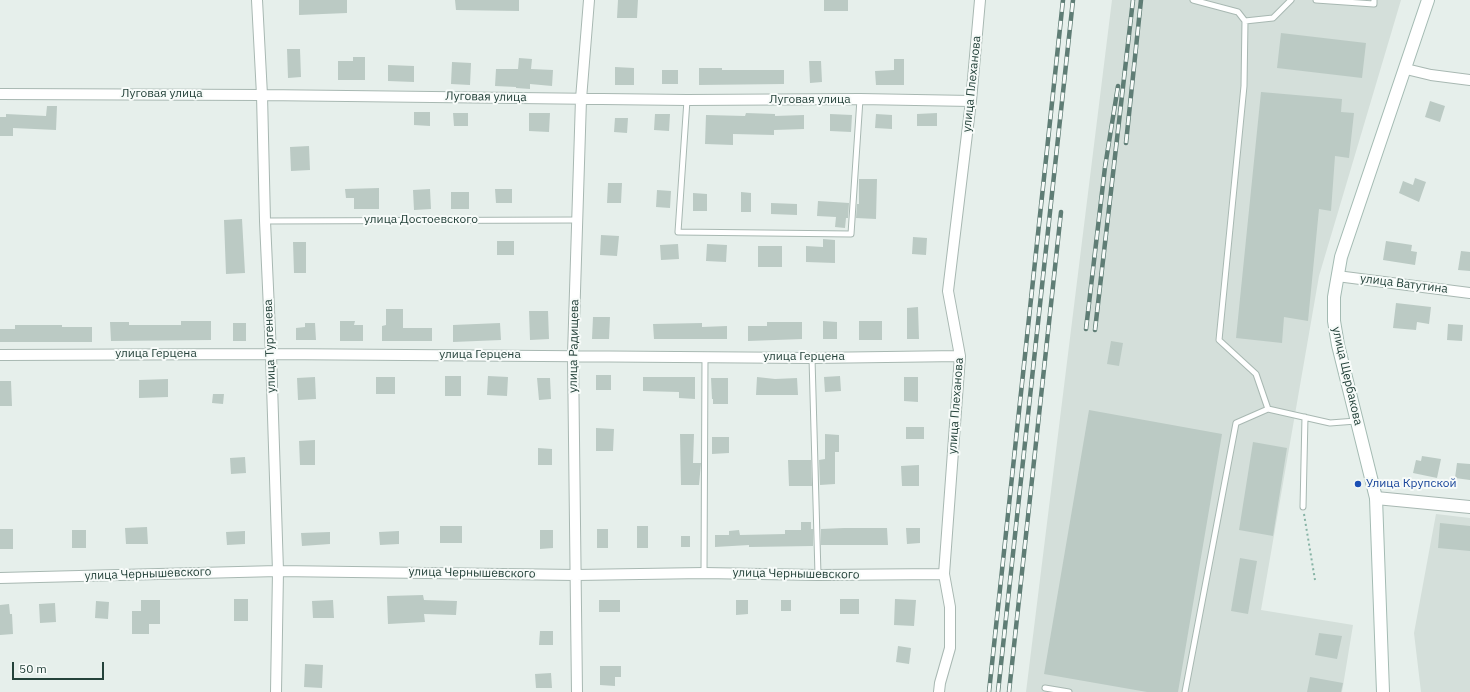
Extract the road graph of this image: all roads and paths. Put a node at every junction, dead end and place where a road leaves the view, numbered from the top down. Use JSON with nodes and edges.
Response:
{"nodes":[{"id":1,"x":257,"y":0,"type":"edge"},
{"id":2,"x":589,"y":0,"type":"edge"},
{"id":3,"x":980,"y":0,"type":"edge"},
{"id":4,"x":1193,"y":0,"type":"edge"},
{"id":5,"x":1291,"y":0,"type":"edge"},
{"id":6,"x":1316,"y":0,"type":"edge"},
{"id":7,"x":1374,"y":0,"type":"edge"},
{"id":8,"x":1428,"y":0,"type":"edge"},
{"id":9,"x":1245,"y":21,"type":"junction"},
{"id":10,"x":1406,"y":68,"type":"junction"},
{"id":11,"x":1470,"y":80,"type":"edge"},
{"id":12,"x":0,"y":94,"type":"edge"},
{"id":13,"x":262,"y":95,"type":"junction"},
{"id":14,"x":581,"y":99,"type":"junction"},
{"id":15,"x":860,"y":99,"type":"junction"},
{"id":16,"x":686,"y":100,"type":"junction"},
{"id":17,"x":971,"y":101,"type":"junction"},
{"id":18,"x":576,"y":220,"type":"junction"},
{"id":19,"x":265,"y":221,"type":"junction"},
{"id":20,"x":1337,"y":276,"type":"junction"},
{"id":21,"x":1470,"y":293,"type":"edge"},
{"id":22,"x":271,"y":354,"type":"junction"},
{"id":23,"x":0,"y":355,"type":"edge"},
{"id":24,"x":573,"y":355,"type":"junction"},
{"id":25,"x":960,"y":356,"type":"junction"},
{"id":26,"x":705,"y":357,"type":"junction"},
{"id":27,"x":812,"y":358,"type":"junction"},
{"id":28,"x":1268,"y":409,"type":"junction"},
{"id":29,"x":1305,"y":417,"type":"junction"},
{"id":30,"x":1357,"y":421,"type":"junction"},
{"id":31,"x":1376,"y":498,"type":"junction"},
{"id":32,"x":1303,"y":507,"type":"joint"},
{"id":33,"x":1470,"y":507,"type":"edge"},
{"id":34,"x":278,"y":571,"type":"junction"},
{"id":35,"x":704,"y":573,"type":"junction"},
{"id":36,"x":576,"y":574,"type":"junction"},
{"id":37,"x":944,"y":574,"type":"junction"},
{"id":38,"x":818,"y":575,"type":"junction"},
{"id":39,"x":0,"y":578,"type":"edge"},
{"id":40,"x":1315,"y":580,"type":"dead end"},
{"id":41,"x":1045,"y":688,"type":"dead end"},
{"id":42,"x":276,"y":692,"type":"edge"},
{"id":43,"x":578,"y":692,"type":"edge"},
{"id":44,"x":939,"y":692,"type":"edge"},
{"id":45,"x":1069,"y":692,"type":"edge"},
{"id":46,"x":1185,"y":692,"type":"edge"},
{"id":47,"x":1383,"y":692,"type":"edge"}],
"edges":[{"from":1,"to":13,"type":"street","name":"улица Тургенева"},
{"from":2,"to":14,"type":"street","name":"улица Радищева"},
{"from":3,"to":17,"type":"street","name":"улица Плеханова"},
{"from":4,"to":9,"type":"lane"},
{"from":5,"to":9,"type":"lane"},
{"from":6,"to":7,"type":"lane"},
{"from":8,"to":10,"type":"main road","name":"улица Щербакова"},
{"from":9,"to":28,"type":"lane"},
{"from":10,"to":11,"type":"street"},
{"from":10,"to":20,"type":"main road","name":"улица Щербакова"},
{"from":12,"to":13,"type":"street","name":"Луговая улица"},
{"from":13,"to":14,"type":"street","name":"Луговая улица"},
{"from":13,"to":19,"type":"street","name":"улица Тургенева"},
{"from":14,"to":16,"type":"street","name":"Луговая улица"},
{"from":14,"to":18,"type":"street","name":"улица Радищева"},
{"from":15,"to":16,"type":"street","name":"Луговая улица"},
{"from":15,"to":16,"type":"lane"},
{"from":15,"to":17,"type":"street","name":"Луговая улица"},
{"from":17,"to":25,"type":"street","name":"улица Плеханова"},
{"from":18,"to":19,"type":"lane","name":"улица Достоевского"},
{"from":18,"to":24,"type":"street","name":"улица Радищева"},
{"from":19,"to":22,"type":"street","name":"улица Тургенева"},
{"from":20,"to":21,"type":"street","name":"улица Ватутина"},
{"from":20,"to":30,"type":"main road","name":"улица Щербакова"},
{"from":22,"to":23,"type":"street","name":"улица Герцена"},
{"from":22,"to":24,"type":"street","name":"улица Герцена"},
{"from":22,"to":34,"type":"street","name":"улица Тургенева"},
{"from":24,"to":26,"type":"street","name":"улица Герцена"},
{"from":24,"to":36,"type":"street","name":"улица Радищева"},
{"from":25,"to":27,"type":"street","name":"улица Герцена"},
{"from":25,"to":37,"type":"street","name":"улица Плеханова"},
{"from":26,"to":27,"type":"street","name":"улица Герцена"},
{"from":26,"to":35,"type":"lane"},
{"from":27,"to":38,"type":"lane"},
{"from":28,"to":29,"type":"lane"},
{"from":28,"to":46,"type":"lane"},
{"from":29,"to":30,"type":"lane"},
{"from":29,"to":32,"type":"lane"},
{"from":30,"to":31,"type":"main road","name":"улица Щербакова"},
{"from":31,"to":33,"type":"main road"},
{"from":31,"to":47,"type":"main road","name":"улица Щербакова"},
{"from":32,"to":40,"type":"path"},
{"from":34,"to":36,"type":"street","name":"улица Чернышевского"},
{"from":34,"to":39,"type":"street","name":"улица Чернышевского"},
{"from":34,"to":42,"type":"street","name":"улица Тургенева"},
{"from":35,"to":36,"type":"street","name":"улица Чернышевского"},
{"from":35,"to":38,"type":"street","name":"улица Чернышевского"},
{"from":36,"to":43,"type":"street","name":"улица Радищева"},
{"from":37,"to":38,"type":"street","name":"улица Чернышевского"},
{"from":37,"to":44,"type":"street","name":"улица Плеханова"},
{"from":41,"to":45,"type":"lane"}]}
